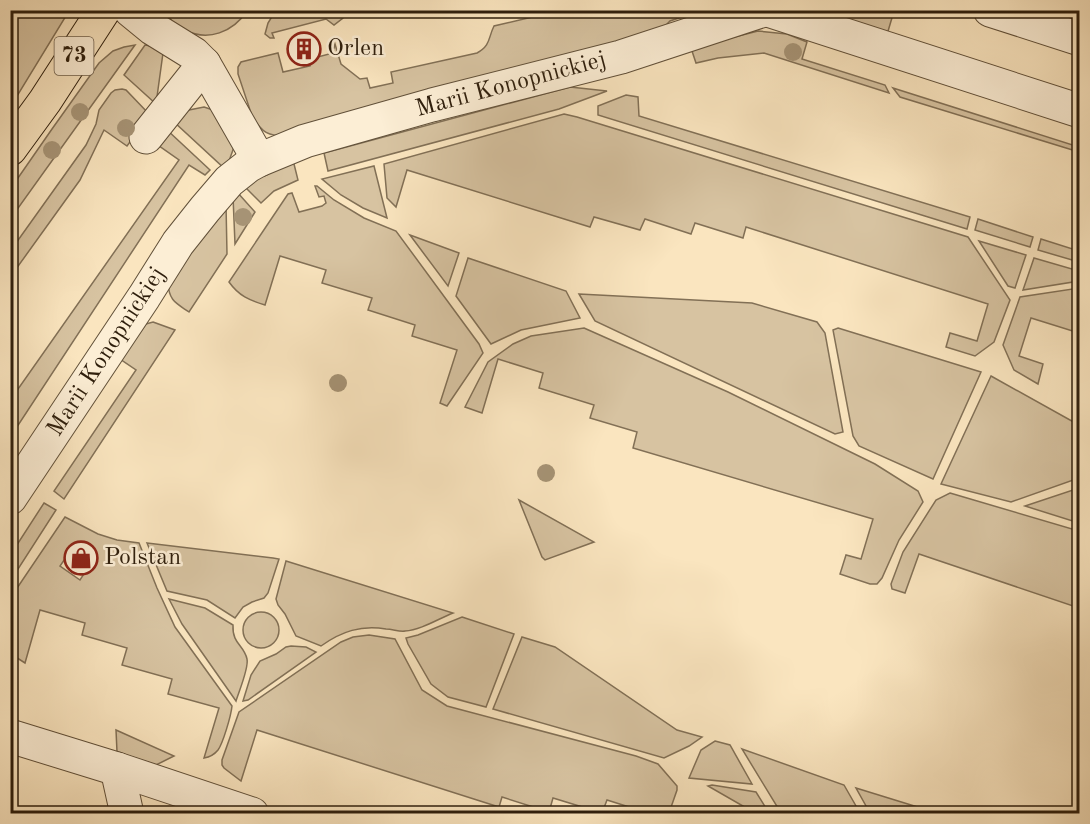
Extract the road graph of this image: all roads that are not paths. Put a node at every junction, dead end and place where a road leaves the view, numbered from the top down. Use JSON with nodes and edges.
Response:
{"nodes":[{"id":1,"x":104,"y":10,"type":"edge"},
{"id":2,"x":130,"y":10,"type":"edge"},
{"id":3,"x":766,"y":10,"type":"edge"},
{"id":4,"x":990,"y":10,"type":"edge"},
{"id":5,"x":1080,"y":39,"type":"edge"},
{"id":6,"x":204,"y":64,"type":"junction"},
{"id":7,"x":1080,"y":111,"type":"edge"},
{"id":8,"x":146,"y":137,"type":"dead end"},
{"id":9,"x":10,"y":149,"type":"edge"},
{"id":10,"x":259,"y":160,"type":"junction"},
{"id":11,"x":10,"y":498,"type":"edge"},
{"id":12,"x":10,"y":736,"type":"edge"},
{"id":13,"x":117,"y":769,"type":"junction"},
{"id":14,"x":127,"y":813,"type":"edge"},
{"id":15,"x":252,"y":813,"type":"edge"}],
"edges":[{"from":1,"to":9,"type":"main road","number":"73"},
{"from":2,"to":6,"type":"street"},
{"from":3,"to":7,"type":"street","name":"Marii Konopnickiej"},
{"from":3,"to":10,"type":"street","name":"Marii Konopnickiej"},
{"from":4,"to":5,"type":"street"},
{"from":6,"to":8,"type":"street"},
{"from":6,"to":10,"type":"street"},
{"from":10,"to":11,"type":"street","name":"Marii Konopnickiej"},
{"from":12,"to":13,"type":"street"},
{"from":13,"to":14,"type":"street"},
{"from":13,"to":15,"type":"street"}]}
